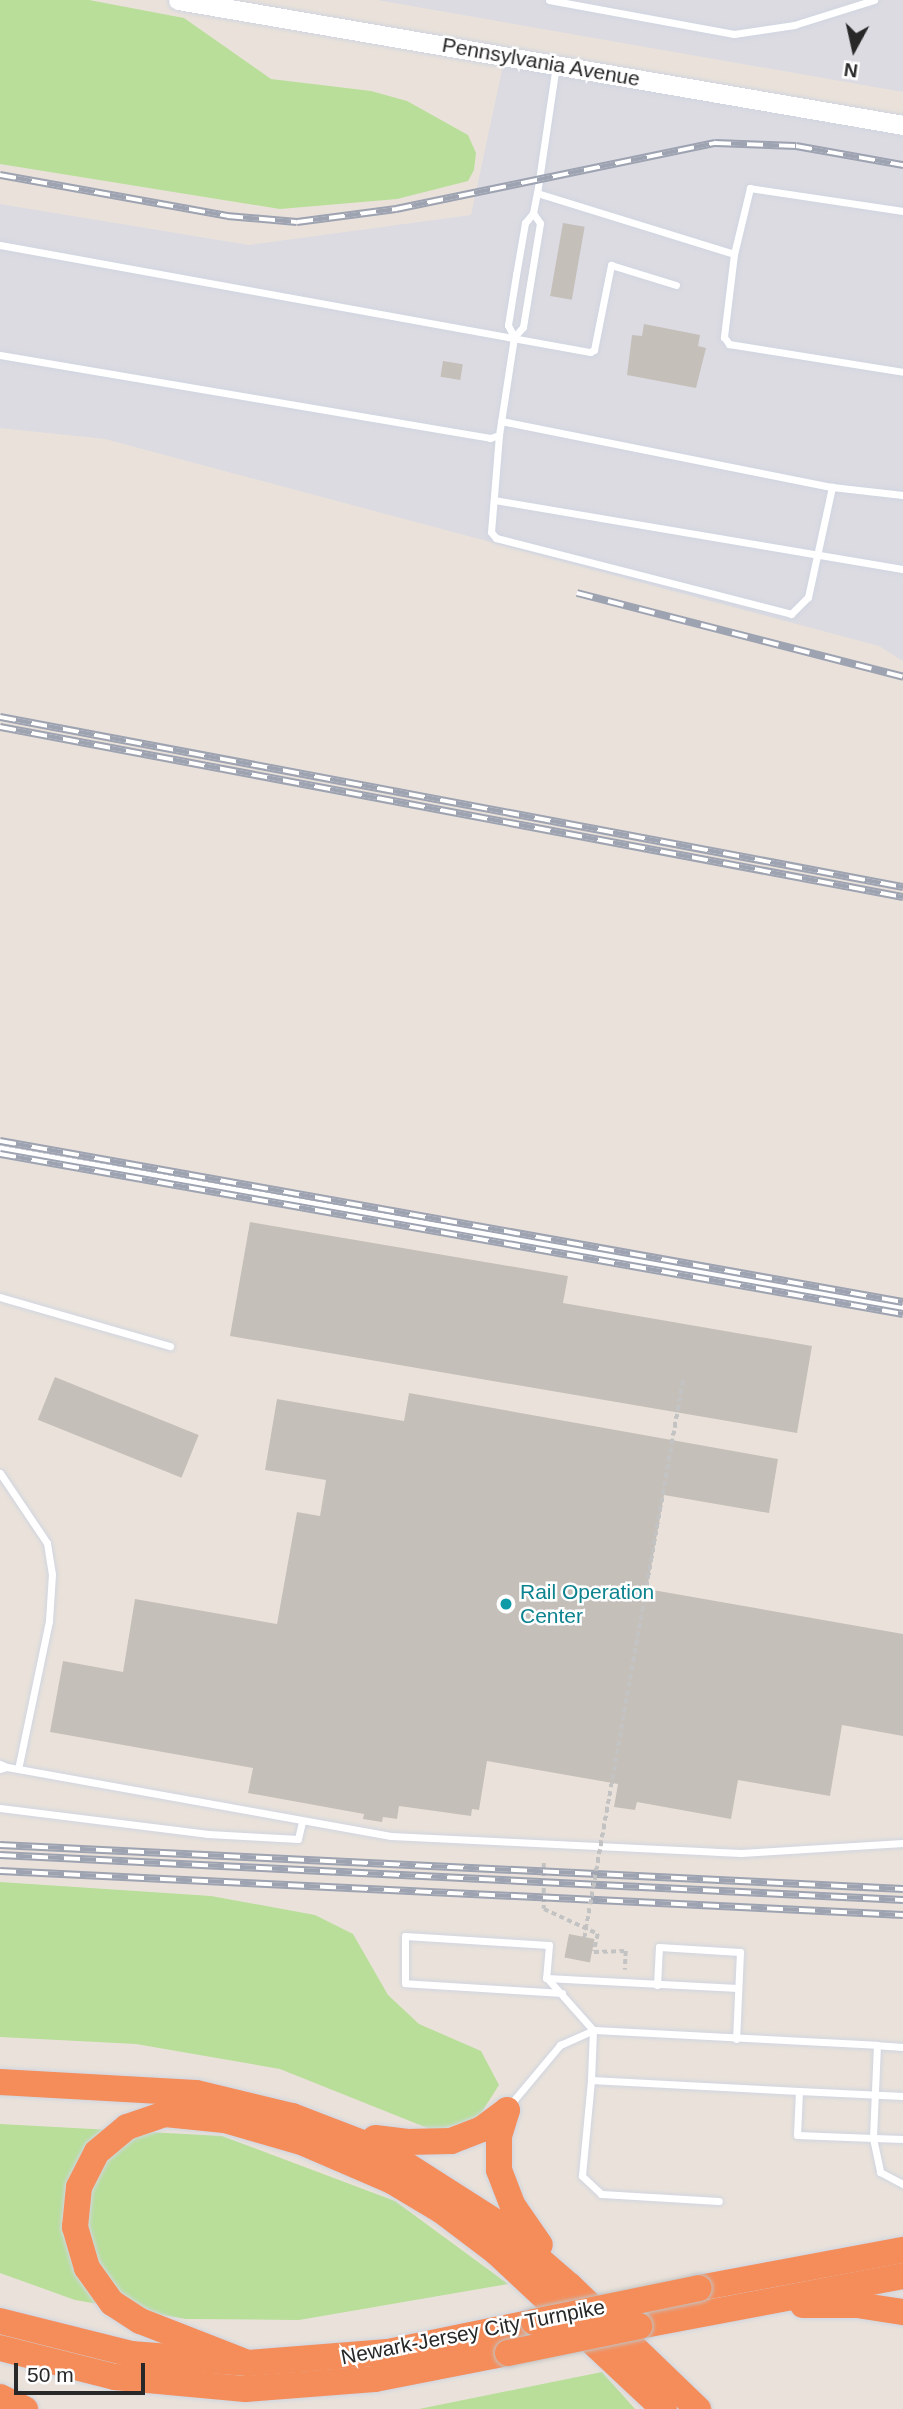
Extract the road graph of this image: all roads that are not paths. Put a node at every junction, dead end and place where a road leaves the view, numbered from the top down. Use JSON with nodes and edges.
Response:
{"nodes":[{"id":1,"x":178,"y":0,"type":"edge"},
{"id":2,"x":549,"y":0,"type":"edge"},
{"id":3,"x":874,"y":0,"type":"edge"},
{"id":4,"x":556,"y":65,"type":"junction"},
{"id":5,"x":903,"y":125,"type":"edge"},
{"id":6,"x":537,"y":193,"type":"junction"},
{"id":7,"x":903,"y":211,"type":"edge"},
{"id":8,"x":533,"y":214,"type":"junction"},
{"id":9,"x":0,"y":246,"type":"edge"},
{"id":10,"x":734,"y":254,"type":"junction"},
{"id":11,"x":676,"y":285,"type":"dead end"},
{"id":12,"x":514,"y":337,"type":"junction"},
{"id":13,"x":0,"y":355,"type":"edge"},
{"id":14,"x":903,"y":372,"type":"edge"},
{"id":15,"x":501,"y":421,"type":"junction"},
{"id":16,"x":499,"y":435,"type":"junction"},
{"id":17,"x":832,"y":487,"type":"junction"},
{"id":18,"x":903,"y":495,"type":"edge"},
{"id":19,"x":494,"y":500,"type":"junction"},
{"id":20,"x":817,"y":557,"type":"junction"},
{"id":21,"x":903,"y":569,"type":"edge"},
{"id":22,"x":0,"y":1149,"type":"edge"},
{"id":23,"x":0,"y":1297,"type":"edge"},
{"id":24,"x":903,"y":1308,"type":"edge"},
{"id":25,"x":170,"y":1346,"type":"dead end"},
{"id":26,"x":0,"y":1473,"type":"edge"},
{"id":27,"x":3,"y":1767,"type":"edge"},
{"id":28,"x":18,"y":1769,"type":"junction"},
{"id":29,"x":0,"y":1808,"type":"edge"},
{"id":30,"x":302,"y":1822,"type":"junction"},
{"id":31,"x":903,"y":1843,"type":"edge"},
{"id":32,"x":546,"y":1978,"type":"junction"},
{"id":33,"x":657,"y":1984,"type":"junction"},
{"id":34,"x":738,"y":1988,"type":"junction"},
{"id":35,"x":562,"y":1993,"type":"junction"},
{"id":36,"x":593,"y":2030,"type":"junction"},
{"id":37,"x":736,"y":2039,"type":"junction"},
{"id":38,"x":877,"y":2045,"type":"junction"},
{"id":39,"x":903,"y":2047,"type":"edge"},
{"id":40,"x":591,"y":2080,"type":"junction"},
{"id":41,"x":0,"y":2082,"type":"edge"},
{"id":42,"x":799,"y":2091,"type":"junction"},
{"id":43,"x":874,"y":2095,"type":"junction"},
{"id":44,"x":903,"y":2096,"type":"edge"},
{"id":45,"x":507,"y":2110,"type":"junction"},
{"id":46,"x":327,"y":2127,"type":"junction"},
{"id":47,"x":873,"y":2138,"type":"junction"},
{"id":48,"x":903,"y":2139,"type":"edge"},
{"id":49,"x":903,"y":2184,"type":"edge"},
{"id":50,"x":719,"y":2201,"type":"dead end"},
{"id":51,"x":903,"y":2250,"type":"edge"},
{"id":52,"x":903,"y":2276,"type":"edge"},
{"id":53,"x":570,"y":2286,"type":"junction"},
{"id":54,"x":728,"y":2308,"type":"junction"},
{"id":55,"x":903,"y":2312,"type":"edge"},
{"id":56,"x":0,"y":2321,"type":"edge"},
{"id":57,"x":0,"y":2348,"type":"edge"},
{"id":58,"x":248,"y":2362,"type":"junction"},
{"id":59,"x":0,"y":2397,"type":"edge"},
{"id":60,"x":687,"y":2406,"type":"edge"},
{"id":61,"x":25,"y":2409,"type":"edge"}],
"edges":[{"from":1,"to":4,"type":"main road","name":"Pennsylvania Avenue"},
{"from":2,"to":3,"type":"lane"},
{"from":4,"to":5,"type":"main road","name":"Pennsylvania Avenue"},
{"from":4,"to":6,"type":"lane"},
{"from":6,"to":8,"type":"lane"},
{"from":6,"to":10,"type":"lane"},
{"from":7,"to":10,"type":"lane"},
{"from":8,"to":12,"type":"lane"},
{"from":8,"to":12,"type":"lane"},
{"from":9,"to":12,"type":"lane"},
{"from":10,"to":14,"type":"lane"},
{"from":11,"to":12,"type":"lane"},
{"from":12,"to":15,"type":"lane"},
{"from":13,"to":16,"type":"lane"},
{"from":15,"to":16,"type":"lane"},
{"from":15,"to":17,"type":"lane"},
{"from":16,"to":19,"type":"lane"},
{"from":17,"to":18,"type":"lane"},
{"from":17,"to":20,"type":"lane"},
{"from":19,"to":20,"type":"lane"},
{"from":19,"to":20,"type":"lane"},
{"from":20,"to":21,"type":"lane"},
{"from":22,"to":24,"type":"lane"},
{"from":23,"to":25,"type":"lane"},
{"from":26,"to":28,"type":"lane"},
{"from":27,"to":28,"type":"lane"},
{"from":28,"to":30,"type":"lane"},
{"from":29,"to":30,"type":"lane"},
{"from":30,"to":31,"type":"lane"},
{"from":32,"to":33,"type":"lane"},
{"from":32,"to":35,"type":"lane"},
{"from":32,"to":35,"type":"lane"},
{"from":33,"to":34,"type":"lane"},
{"from":33,"to":34,"type":"lane"},
{"from":34,"to":37,"type":"lane"},
{"from":35,"to":36,"type":"lane"},
{"from":36,"to":37,"type":"lane"},
{"from":36,"to":40,"type":"lane"},
{"from":36,"to":45,"type":"lane"},
{"from":37,"to":38,"type":"lane"},
{"from":38,"to":39,"type":"lane"},
{"from":38,"to":43,"type":"lane"},
{"from":40,"to":42,"type":"lane"},
{"from":40,"to":50,"type":"lane"},
{"from":41,"to":46,"type":"highway"},
{"from":42,"to":43,"type":"lane"},
{"from":42,"to":47,"type":"lane"},
{"from":43,"to":44,"type":"lane"},
{"from":43,"to":47,"type":"lane"},
{"from":45,"to":46,"type":"highway"},
{"from":45,"to":53,"type":"highway"},
{"from":46,"to":53,"type":"highway"},
{"from":47,"to":48,"type":"lane"},
{"from":47,"to":49,"type":"lane"},
{"from":51,"to":58,"type":"highway","name":"Newark-Jersey City Turnpike","bridge":true},
{"from":52,"to":54,"type":"highway","name":"Newark-Jersey City Turnpike"},
{"from":53,"to":60,"type":"highway"},
{"from":54,"to":55,"type":"highway"},
{"from":54,"to":57,"type":"highway","name":"Newark-Jersey City Turnpike","bridge":true},
{"from":56,"to":58,"type":"highway","name":"Newark-Jersey City Turnpike"},
{"from":58,"to":60,"type":"highway"},
{"from":59,"to":61,"type":"highway"}]}
